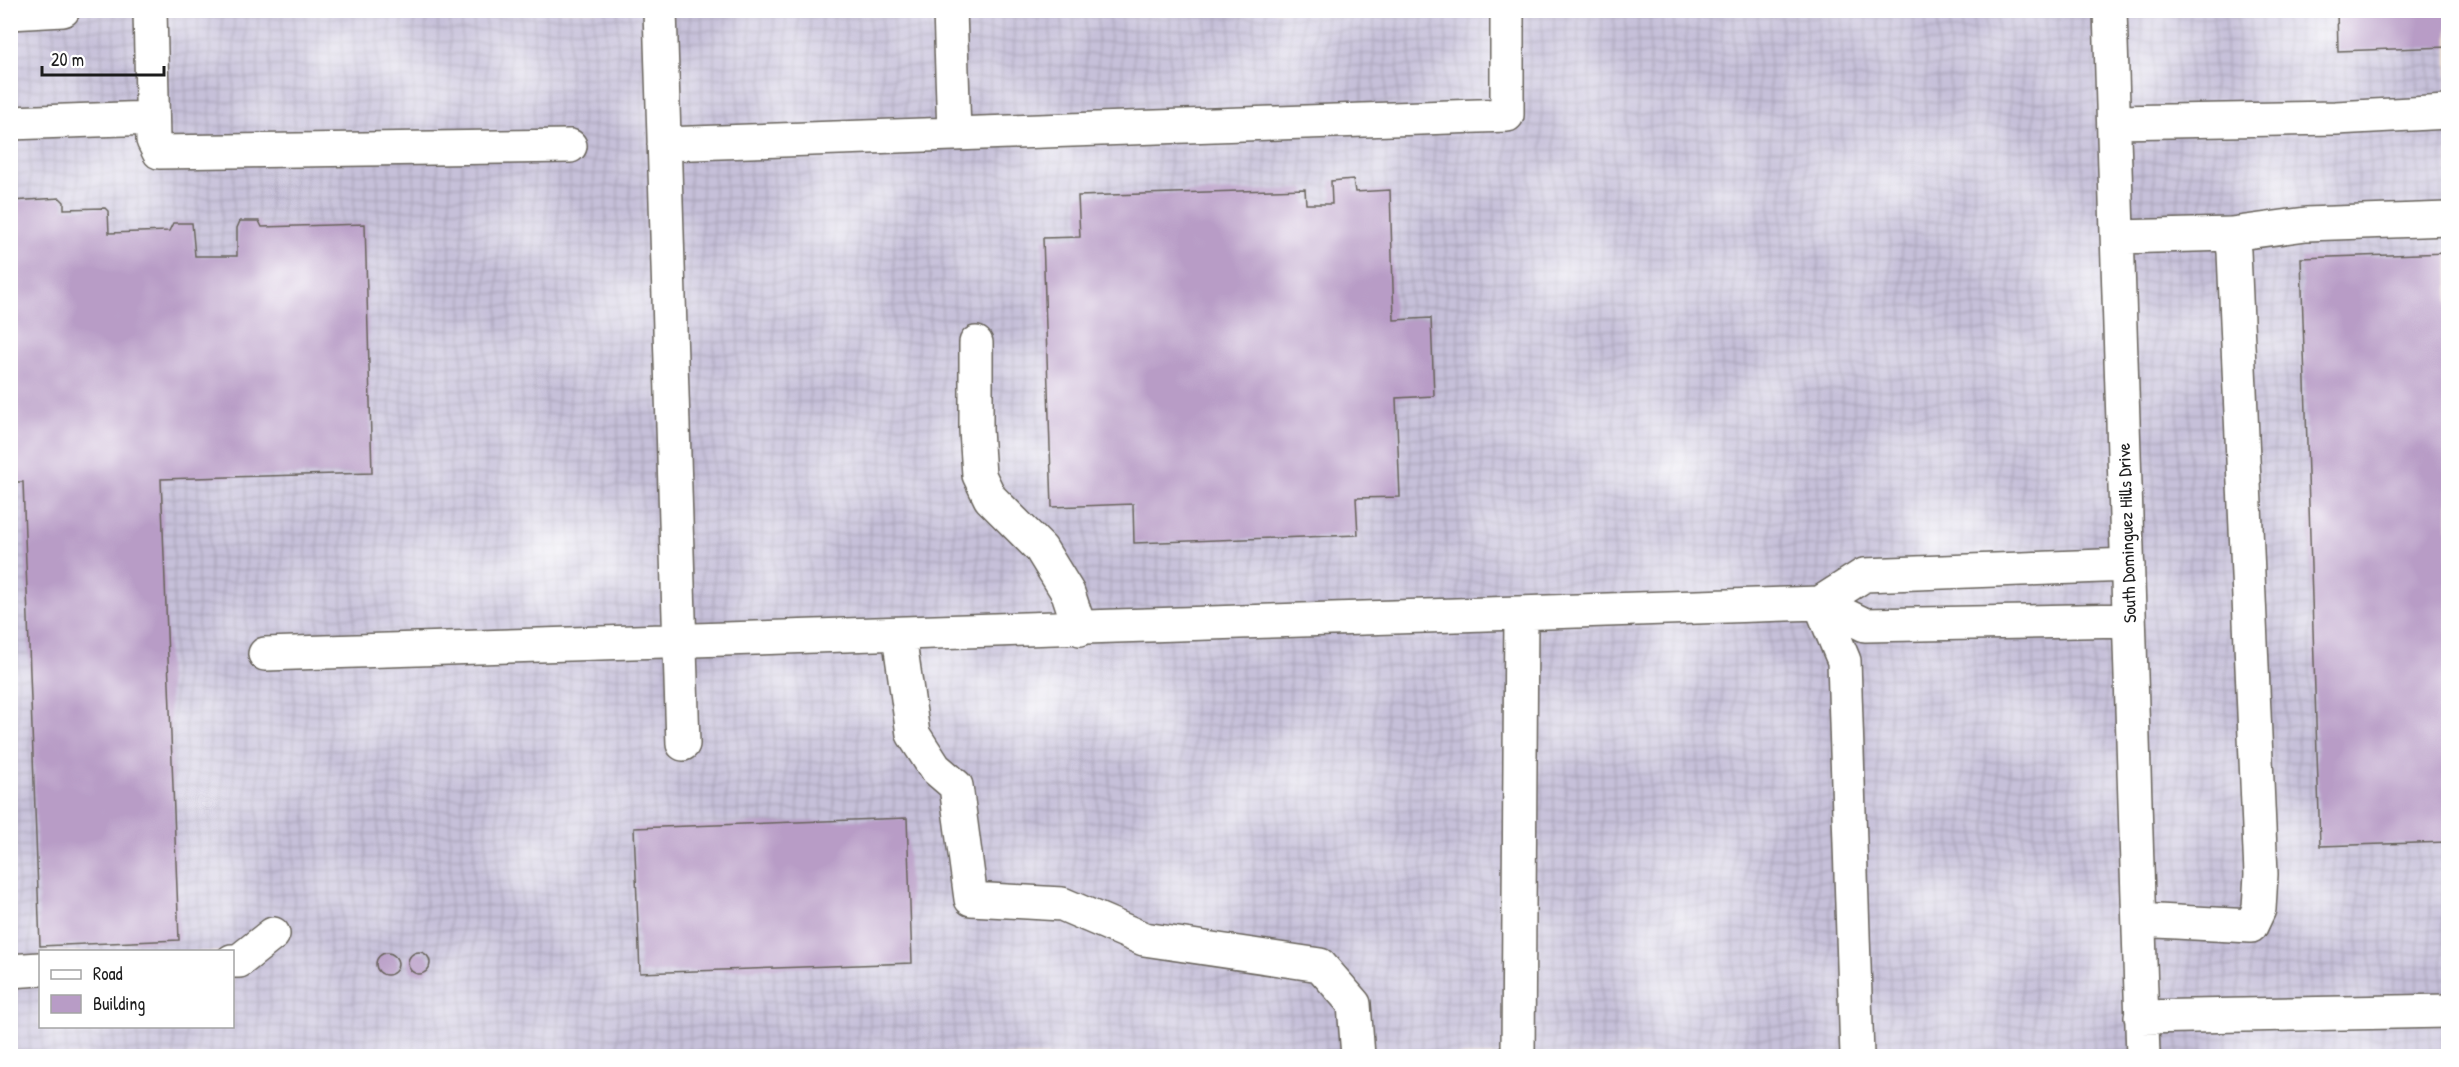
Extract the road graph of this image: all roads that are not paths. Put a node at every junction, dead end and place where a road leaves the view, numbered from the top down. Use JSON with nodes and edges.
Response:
{"nodes":[{"id":1,"x":63,"y":10,"type":"edge"},
{"id":2,"x":150,"y":10,"type":"edge"},
{"id":3,"x":660,"y":10,"type":"edge"},
{"id":4,"x":950,"y":10,"type":"edge"},
{"id":5,"x":1507,"y":10,"type":"edge"},
{"id":6,"x":2110,"y":10,"type":"edge"},
{"id":7,"x":10,"y":13,"type":"edge"},
{"id":8,"x":2448,"y":112,"type":"edge"},
{"id":9,"x":152,"y":118,"type":"junction"},
{"id":10,"x":2114,"y":122,"type":"junction"},
{"id":11,"x":10,"y":123,"type":"edge"},
{"id":12,"x":954,"y":134,"type":"junction"},
{"id":13,"x":664,"y":144,"type":"junction"},
{"id":14,"x":570,"y":146,"type":"dead end"},
{"id":15,"x":2448,"y":219,"type":"edge"},
{"id":16,"x":2231,"y":234,"type":"junction"},
{"id":17,"x":2118,"y":237,"type":"junction"},
{"id":18,"x":976,"y":343,"type":"dead end"},
{"id":19,"x":2128,"y":565,"type":"junction"},
{"id":20,"x":1820,"y":603,"type":"junction"},
{"id":21,"x":1521,"y":614,"type":"junction"},
{"id":22,"x":2129,"y":620,"type":"junction"},
{"id":23,"x":1080,"y":629,"type":"junction"},
{"id":24,"x":899,"y":635,"type":"junction"},
{"id":25,"x":680,"y":642,"type":"junction"},
{"id":26,"x":265,"y":654,"type":"dead end"},
{"id":27,"x":683,"y":744,"type":"dead end"},
{"id":28,"x":2139,"y":920,"type":"junction"},
{"id":29,"x":273,"y":934,"type":"dead end"},
{"id":30,"x":234,"y":961,"type":"edge"},
{"id":31,"x":39,"y":969,"type":"edge"},
{"id":32,"x":10,"y":971,"type":"edge"},
{"id":33,"x":2448,"y":1011,"type":"edge"},
{"id":34,"x":2142,"y":1017,"type":"junction"},
{"id":35,"x":1358,"y":1056,"type":"edge"},
{"id":36,"x":1518,"y":1056,"type":"edge"},
{"id":37,"x":1857,"y":1056,"type":"edge"},
{"id":38,"x":2143,"y":1056,"type":"edge"}],
"edges":[{"from":1,"to":7,"type":"street"},
{"from":2,"to":9,"type":"street"},
{"from":3,"to":13,"type":"street"},
{"from":4,"to":12,"type":"street"},
{"from":5,"to":12,"type":"street"},
{"from":6,"to":10,"type":"street","name":"South Dominguez Hills Drive"},
{"from":8,"to":10,"type":"street"},
{"from":9,"to":11,"type":"street"},
{"from":9,"to":14,"type":"street"},
{"from":10,"to":17,"type":"street","name":"South Dominguez Hills Drive"},
{"from":12,"to":13,"type":"street"},
{"from":13,"to":25,"type":"street"},
{"from":15,"to":16,"type":"street"},
{"from":16,"to":17,"type":"street"},
{"from":16,"to":28,"type":"street"},
{"from":17,"to":19,"type":"street","name":"South Dominguez Hills Drive"},
{"from":18,"to":23,"type":"street"},
{"from":19,"to":20,"type":"street"},
{"from":19,"to":22,"type":"street","name":"South Dominguez Hills Drive"},
{"from":20,"to":21,"type":"street"},
{"from":20,"to":22,"type":"street"},
{"from":20,"to":37,"type":"street"},
{"from":21,"to":23,"type":"street"},
{"from":21,"to":36,"type":"street"},
{"from":22,"to":28,"type":"street","name":"South Dominguez Hills Drive"},
{"from":23,"to":24,"type":"street"},
{"from":24,"to":25,"type":"street"},
{"from":24,"to":35,"type":"street"},
{"from":25,"to":26,"type":"street"},
{"from":25,"to":27,"type":"street"},
{"from":28,"to":34,"type":"street","name":"South Dominguez Hills Drive"},
{"from":29,"to":30,"type":"street"},
{"from":31,"to":32,"type":"street"},
{"from":33,"to":34,"type":"street"},
{"from":34,"to":38,"type":"street","name":"South Dominguez Hills Drive"}]}
